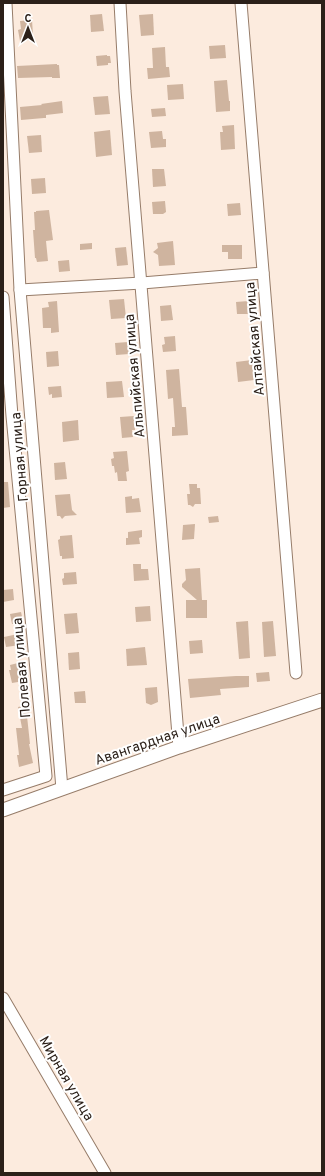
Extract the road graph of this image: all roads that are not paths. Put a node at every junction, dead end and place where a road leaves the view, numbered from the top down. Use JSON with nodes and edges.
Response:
{"nodes":[{"id":1,"x":6,"y":3,"type":"edge"},
{"id":2,"x":120,"y":3,"type":"edge"},
{"id":3,"x":241,"y":3,"type":"edge"},
{"id":4,"x":263,"y":273,"type":"junction"},
{"id":5,"x":142,"y":282,"type":"junction"},
{"id":6,"x":20,"y":290,"type":"junction"},
{"id":7,"x":3,"y":297,"type":"edge"},
{"id":8,"x":296,"y":673,"type":"dead end"},
{"id":9,"x":322,"y":700,"type":"edge"},
{"id":10,"x":179,"y":747,"type":"junction"},
{"id":11,"x":62,"y":789,"type":"junction"},
{"id":12,"x":3,"y":790,"type":"edge"},
{"id":13,"x":3,"y":810,"type":"edge"},
{"id":14,"x":3,"y":998,"type":"edge"},
{"id":15,"x":105,"y":1173,"type":"edge"}],
"edges":[{"from":1,"to":6,"type":"street","name":"Горная улица"},
{"from":2,"to":5,"type":"street","name":"Альпийская улица"},
{"from":3,"to":4,"type":"street","name":"Алтайская улица"},
{"from":4,"to":5,"type":"street"},
{"from":4,"to":8,"type":"street","name":"Алтайская улица"},
{"from":5,"to":6,"type":"street"},
{"from":5,"to":10,"type":"street","name":"Альпийская улица"},
{"from":6,"to":11,"type":"street","name":"Горная улица"},
{"from":7,"to":12,"type":"street","name":"Полевая улица"},
{"from":9,"to":10,"type":"main road","name":"Авангардная улица"},
{"from":10,"to":11,"type":"main road","name":"Авангардная улица"},
{"from":11,"to":13,"type":"main road","name":"Авангардная улица"},
{"from":14,"to":15,"type":"street","name":"Мирная улица"}]}
